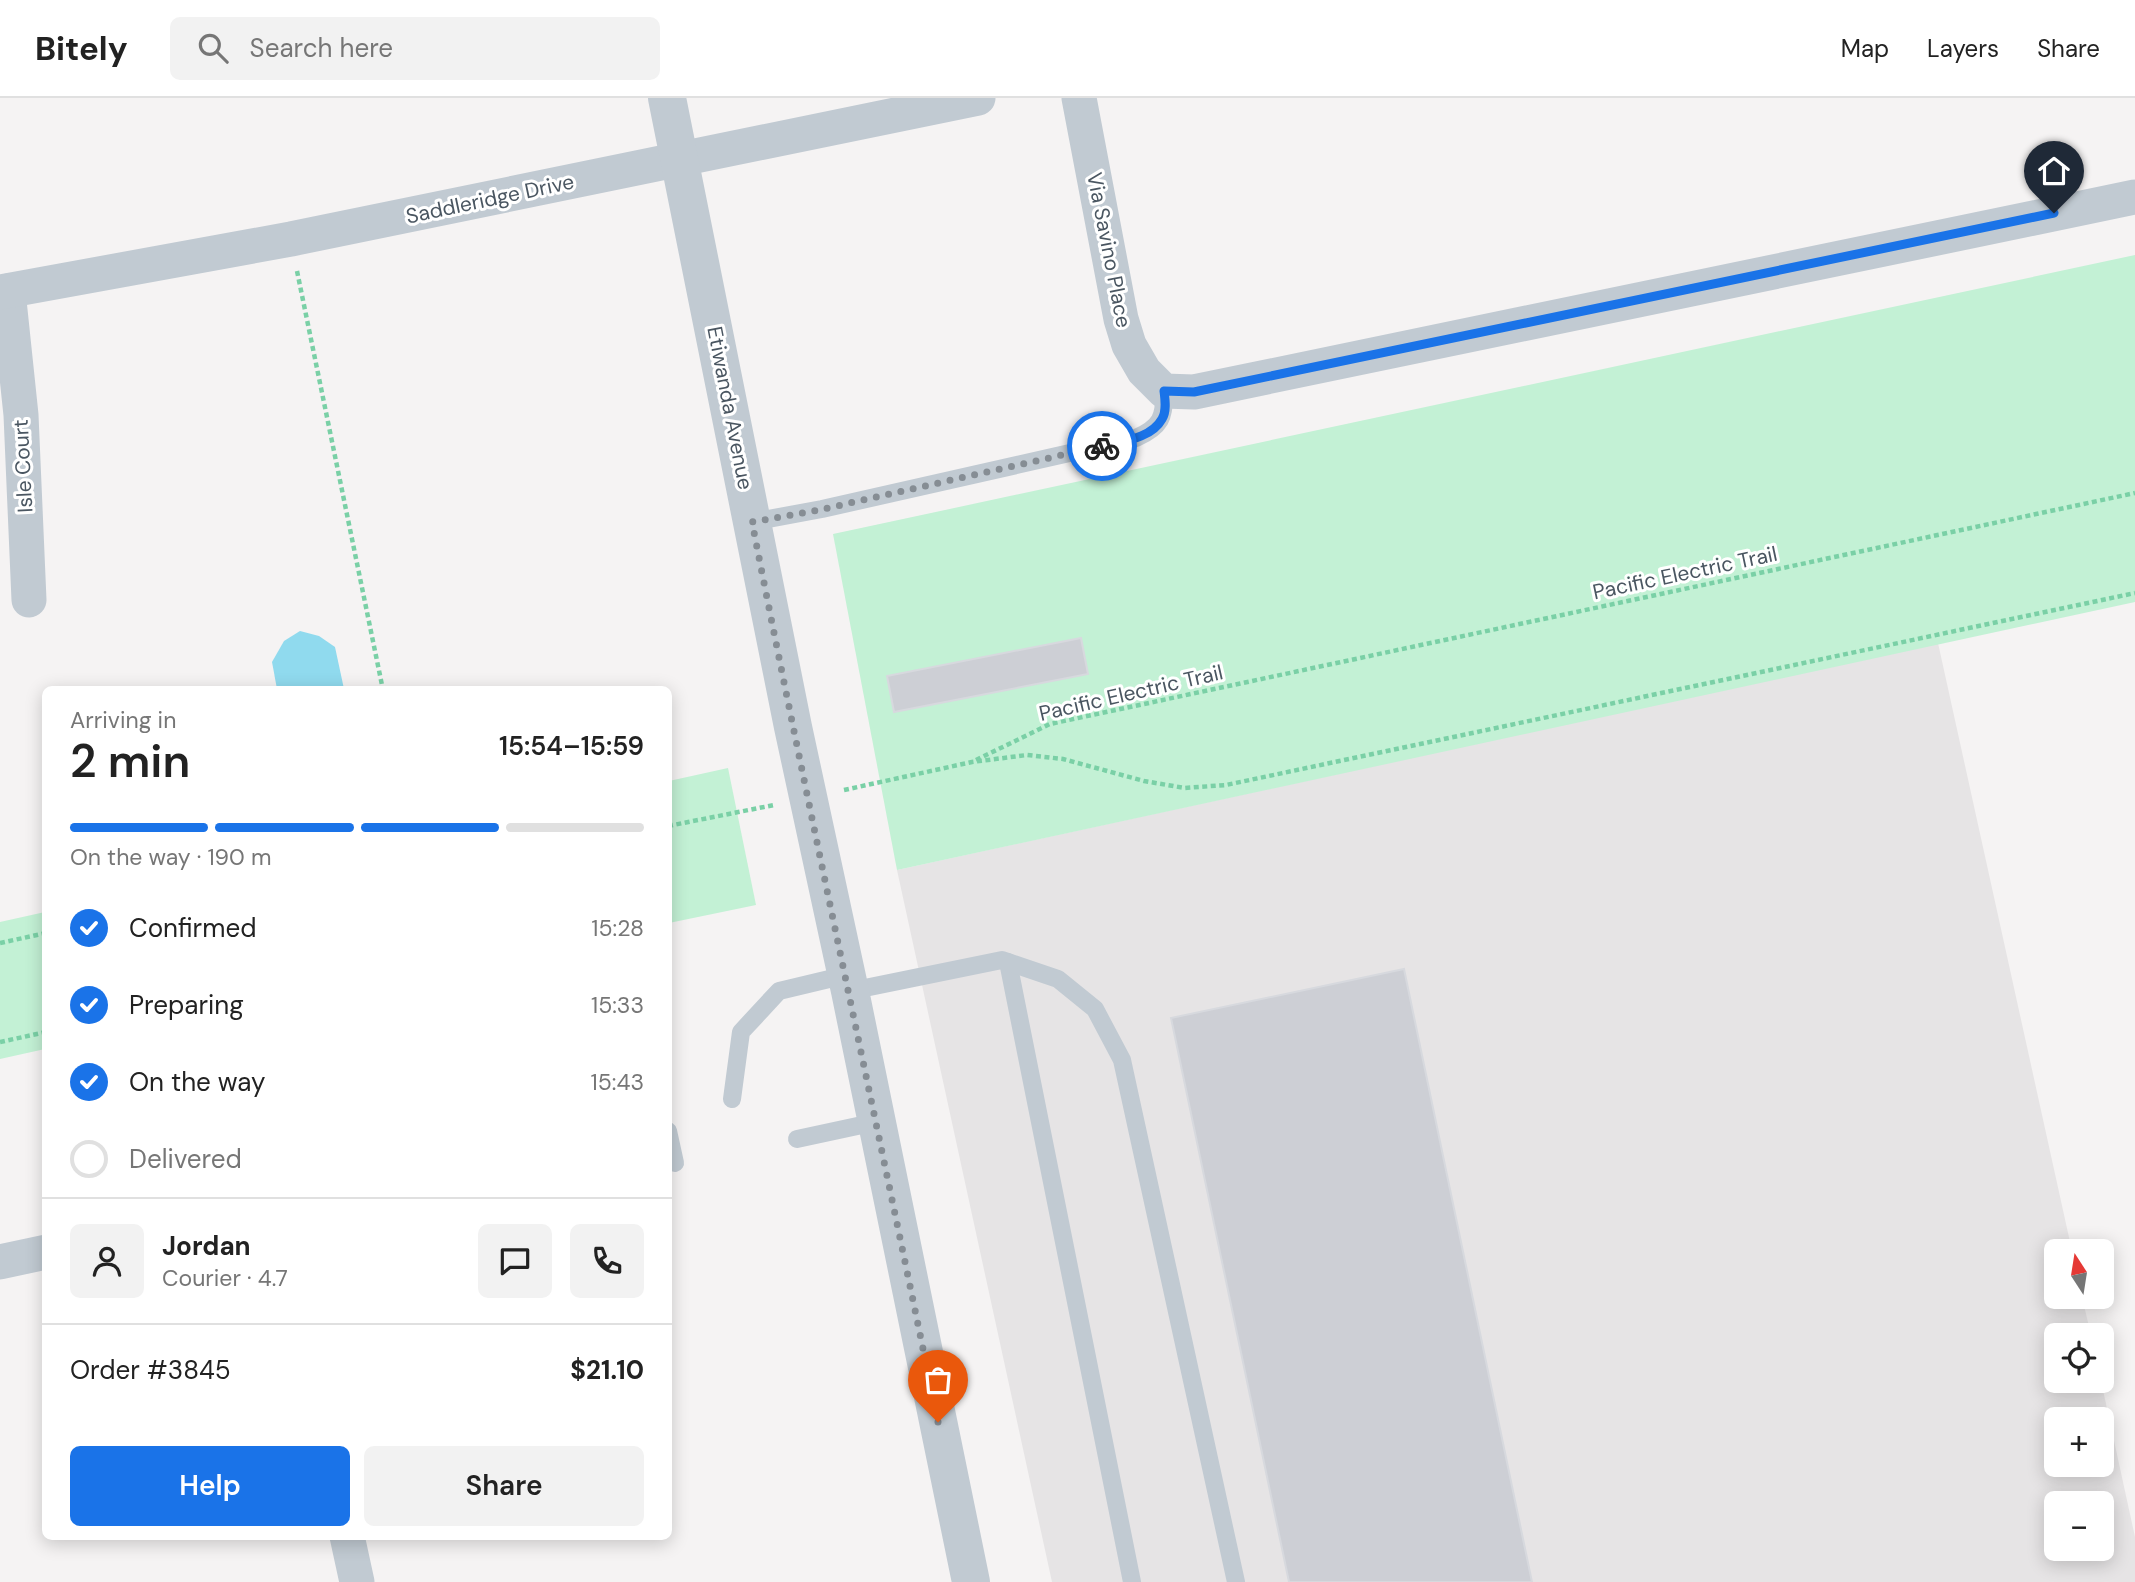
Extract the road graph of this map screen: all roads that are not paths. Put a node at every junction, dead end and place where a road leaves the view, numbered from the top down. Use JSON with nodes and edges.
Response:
{"nodes":[{"id":1,"x":667,"y":98,"type":"edge"},
{"id":2,"x":978,"y":98,"type":"edge"},
{"id":3,"x":1079,"y":98,"type":"edge"},
{"id":4,"x":680,"y":160,"type":"junction"},
{"id":5,"x":2135,"y":197,"type":"edge"},
{"id":6,"x":4,"y":292,"type":"edge"},
{"id":7,"x":1164,"y":391,"type":"junction"},
{"id":8,"x":752,"y":522,"type":"junction"},
{"id":9,"x":29,"y":600,"type":"dead end"},
{"id":10,"x":1007,"y":962,"type":"junction"},
{"id":11,"x":848,"y":984,"type":"junction"},
{"id":12,"x":732,"y":1099,"type":"dead end"},
{"id":13,"x":876,"y":1122,"type":"junction"},
{"id":14,"x":797,"y":1139,"type":"dead end"},
{"id":15,"x":672,"y":1152,"type":"edge"},
{"id":16,"x":674,"y":1163,"type":"dead end"},
{"id":17,"x":42,"y":1253,"type":"edge"},
{"id":18,"x":0,"y":1262,"type":"edge"},
{"id":19,"x":348,"y":1540,"type":"edge"},
{"id":20,"x":357,"y":1582,"type":"edge"},
{"id":21,"x":971,"y":1582,"type":"edge"},
{"id":22,"x":1132,"y":1582,"type":"edge"},
{"id":23,"x":1236,"y":1582,"type":"edge"}],
"edges":[{"from":1,"to":4,"type":"street","name":"Etiwanda Avenue"},
{"from":2,"to":4,"type":"street","name":"Saddleridge Drive"},
{"from":3,"to":7,"type":"street","name":"Via Savino Place"},
{"from":4,"to":6,"type":"street","name":"Saddleridge Drive"},
{"from":4,"to":8,"type":"street","name":"Etiwanda Avenue"},
{"from":5,"to":7,"type":"street"},
{"from":6,"to":9,"type":"street","name":"Isle Court"},
{"from":7,"to":8,"type":"lane"},
{"from":8,"to":11,"type":"street","name":"Etiwanda Avenue"},
{"from":10,"to":11,"type":"lane"},
{"from":10,"to":22,"type":"lane"},
{"from":10,"to":23,"type":"lane"},
{"from":11,"to":12,"type":"lane"},
{"from":11,"to":13,"type":"street","name":"Etiwanda Avenue"},
{"from":13,"to":14,"type":"lane"},
{"from":13,"to":21,"type":"street","name":"Etiwanda Avenue"},
{"from":15,"to":16,"type":"lane"},
{"from":17,"to":18,"type":"street"},
{"from":19,"to":20,"type":"street"}]}
